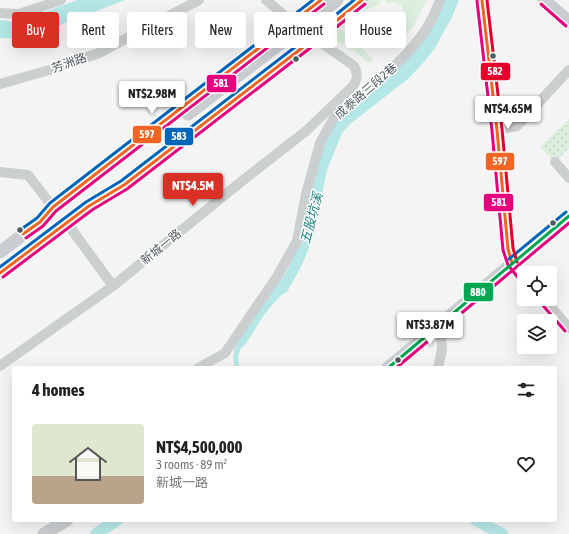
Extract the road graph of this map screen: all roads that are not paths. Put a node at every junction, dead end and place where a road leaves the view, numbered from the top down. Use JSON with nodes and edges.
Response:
{"nodes":[{"id":1,"x":60,"y":0,"type":"edge"},
{"id":2,"x":199,"y":0,"type":"edge"},
{"id":3,"x":266,"y":0,"type":"edge"},
{"id":4,"x":321,"y":0,"type":"edge"},
{"id":5,"x":337,"y":0,"type":"edge"},
{"id":6,"x":351,"y":0,"type":"edge"},
{"id":7,"x":362,"y":0,"type":"edge"},
{"id":8,"x":440,"y":0,"type":"edge"},
{"id":9,"x":482,"y":0,"type":"edge"},
{"id":10,"x":544,"y":0,"type":"edge"},
{"id":11,"x":280,"y":12,"type":"edge"},
{"id":12,"x":305,"y":12,"type":"edge"},
{"id":13,"x":0,"y":13,"type":"edge"},
{"id":14,"x":341,"y":16,"type":"junction"},
{"id":15,"x":337,"y":19,"type":"edge"},
{"id":16,"x":569,"y":22,"type":"edge"},
{"id":17,"x":258,"y":48,"type":"edge"},
{"id":18,"x":302,"y":48,"type":"edge"},
{"id":19,"x":329,"y":48,"type":"edge"},
{"id":20,"x":569,"y":70,"type":"edge"},
{"id":21,"x":0,"y":84,"type":"edge"},
{"id":22,"x":497,"y":130,"type":"junction"},
{"id":23,"x":159,"y":141,"type":"junction"},
{"id":24,"x":555,"y":162,"type":"dead end"},
{"id":25,"x":0,"y":172,"type":"edge"},
{"id":26,"x":569,"y":178,"type":"edge"},
{"id":27,"x":89,"y":206,"type":"junction"},
{"id":28,"x":53,"y":207,"type":"junction"},
{"id":29,"x":569,"y":216,"type":"edge"},
{"id":30,"x":40,"y":222,"type":"junction"},
{"id":31,"x":67,"y":223,"type":"junction"},
{"id":32,"x":0,"y":252,"type":"edge"},
{"id":33,"x":512,"y":263,"type":"junction"},
{"id":34,"x":517,"y":269,"type":"edge"},
{"id":35,"x":0,"y":274,"type":"edge"},
{"id":36,"x":113,"y":286,"type":"junction"},
{"id":37,"x":552,"y":306,"type":"edge"},
{"id":38,"x":567,"y":320,"type":"edge"},
{"id":39,"x":440,"y":324,"type":"junction"},
{"id":40,"x":0,"y":366,"type":"edge"},
{"id":41,"x":202,"y":366,"type":"edge"},
{"id":42,"x":390,"y":366,"type":"edge"},
{"id":43,"x":438,"y":366,"type":"edge"},
{"id":44,"x":64,"y":522,"type":"edge"},
{"id":45,"x":44,"y":534,"type":"edge"}],
"edges":[{"from":1,"to":13,"type":"street"},
{"from":2,"to":21,"type":"street","name":"芳洲路"},
{"from":3,"to":11,"type":"street"},
{"from":4,"to":12,"type":"main road"},
{"from":5,"to":23,"type":"main road"},
{"from":6,"to":14,"type":"main road"},
{"from":6,"to":23,"type":"main road"},
{"from":7,"to":14,"type":"main road"},
{"from":8,"to":41,"type":"street","name":"成泰路三段2巷"},
{"from":9,"to":22,"type":"street"},
{"from":10,"to":16,"type":"main road"},
{"from":14,"to":15,"type":"main road"},
{"from":17,"to":28,"type":"main road"},
{"from":18,"to":27,"type":"main road"},
{"from":19,"to":36,"type":"street","name":"新城一路"},
{"from":20,"to":22,"type":"street"},
{"from":22,"to":33,"type":"street"},
{"from":23,"to":27,"type":"main road"},
{"from":23,"to":30,"type":"main road"},
{"from":24,"to":26,"type":"street"},
{"from":25,"to":28,"type":"street"},
{"from":27,"to":31,"type":"main road"},
{"from":28,"to":30,"type":"main road"},
{"from":29,"to":33,"type":"main road"},
{"from":30,"to":32,"type":"main road"},
{"from":31,"to":35,"type":"main road"},
{"from":31,"to":36,"type":"street"},
{"from":33,"to":34,"type":"street"},
{"from":33,"to":39,"type":"main road"},
{"from":36,"to":40,"type":"street","name":"新城一路"},
{"from":37,"to":38,"type":"street"},
{"from":39,"to":42,"type":"main road"},
{"from":39,"to":43,"type":"street"},
{"from":44,"to":45,"type":"main road"}]}
